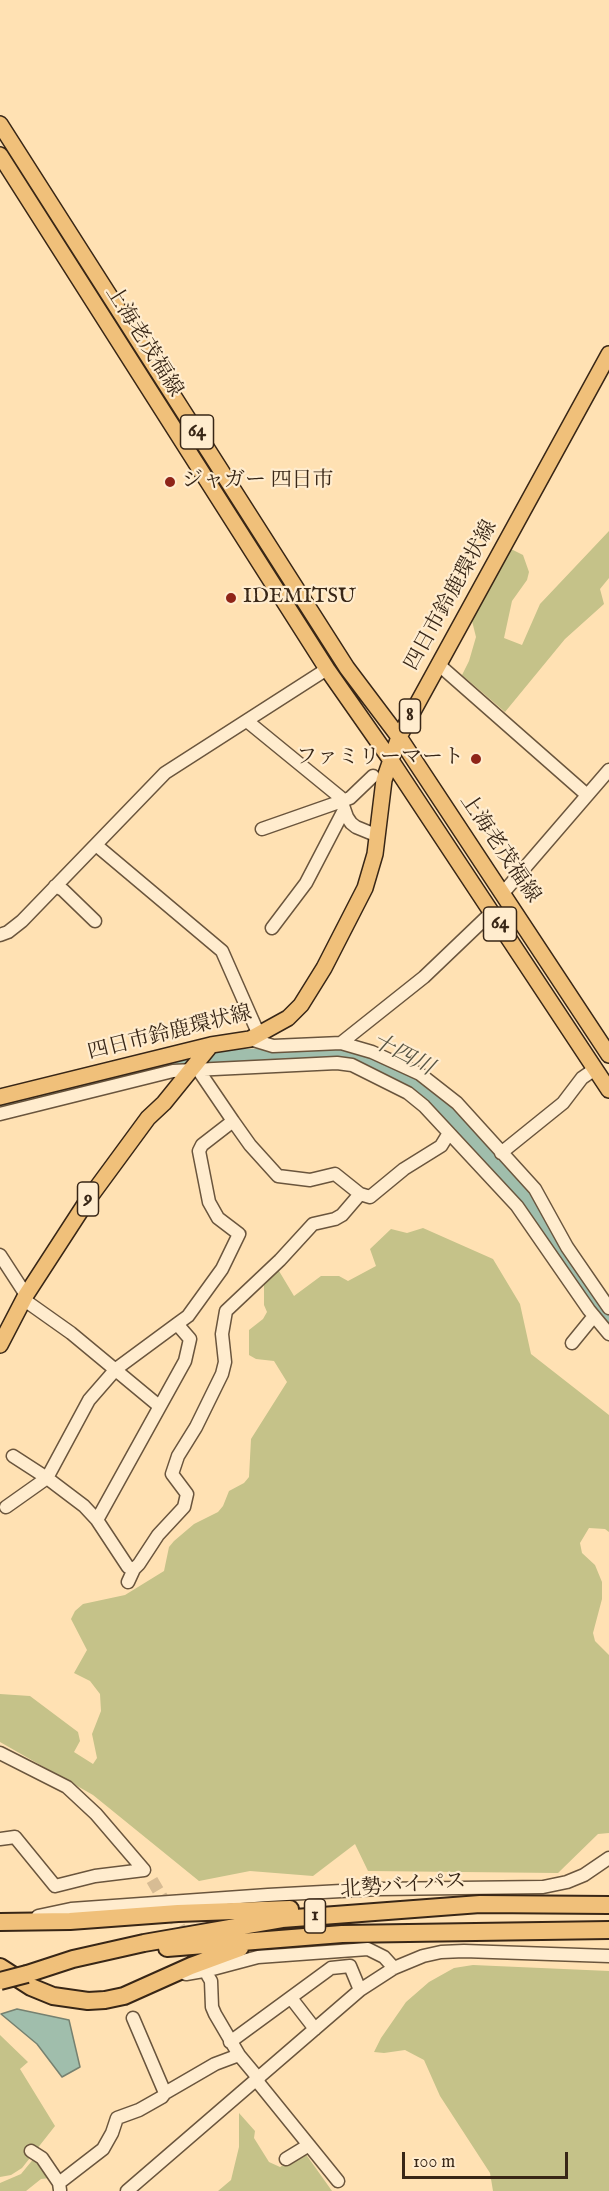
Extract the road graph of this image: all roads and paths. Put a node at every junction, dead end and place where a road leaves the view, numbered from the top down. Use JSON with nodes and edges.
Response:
{"nodes":[{"id":1,"x":0,"y":124,"type":"edge"},
{"id":2,"x":0,"y":155,"type":"edge"},
{"id":3,"x":609,"y":354,"type":"edge"},
{"id":4,"x":438,"y":664,"type":"junction"},
{"id":5,"x":327,"y":669,"type":"junction"},
{"id":6,"x":247,"y":721,"type":"junction"},
{"id":7,"x":399,"y":737,"type":"junction"},
{"id":8,"x":390,"y":759,"type":"junction"},
{"id":9,"x":609,"y":770,"type":"edge"},
{"id":10,"x":373,"y":776,"type":"dead end"},
{"id":11,"x":587,"y":795,"type":"junction"},
{"id":12,"x":343,"y":806,"type":"junction"},
{"id":13,"x":262,"y":829,"type":"dead end"},
{"id":14,"x":378,"y":836,"type":"junction"},
{"id":15,"x":96,"y":845,"type":"junction"},
{"id":16,"x":55,"y":886,"type":"junction"},
{"id":17,"x":503,"y":893,"type":"junction"},
{"id":18,"x":492,"y":912,"type":"junction"},
{"id":19,"x":95,"y":921,"type":"dead end"},
{"id":20,"x":272,"y":928,"type":"dead end"},
{"id":21,"x":0,"y":935,"type":"edge"},
{"id":22,"x":255,"y":1037,"type":"junction"},
{"id":23,"x":341,"y":1042,"type":"junction"},
{"id":24,"x":208,"y":1048,"type":"junction"},
{"id":25,"x":609,"y":1055,"type":"edge"},
{"id":26,"x":195,"y":1069,"type":"junction"},
{"id":27,"x":595,"y":1069,"type":"junction"},
{"id":28,"x":110,"y":1080,"type":"junction"},
{"id":29,"x":609,"y":1090,"type":"edge"},
{"id":30,"x":1,"y":1108,"type":"edge"},
{"id":31,"x":233,"y":1120,"type":"junction"},
{"id":32,"x":449,"y":1133,"type":"junction"},
{"id":33,"x":501,"y":1153,"type":"junction"},
{"id":34,"x":360,"y":1194,"type":"junction"},
{"id":35,"x":0,"y":1255,"type":"edge"},
{"id":36,"x":24,"y":1297,"type":"junction"},
{"id":37,"x":599,"y":1306,"type":"edge"},
{"id":38,"x":177,"y":1324,"type":"junction"},
{"id":39,"x":609,"y":1334,"type":"edge"},
{"id":40,"x":572,"y":1342,"type":"dead end"},
{"id":41,"x":0,"y":1346,"type":"edge"},
{"id":42,"x":116,"y":1369,"type":"junction"},
{"id":43,"x":159,"y":1407,"type":"junction"},
{"id":44,"x":13,"y":1456,"type":"dead end"},
{"id":45,"x":46,"y":1478,"type":"junction"},
{"id":46,"x":6,"y":1507,"type":"dead end"},
{"id":47,"x":97,"y":1520,"type":"junction"},
{"id":48,"x":134,"y":1569,"type":"junction"},
{"id":49,"x":128,"y":1581,"type":"dead end"},
{"id":50,"x":0,"y":1753,"type":"edge"},
{"id":51,"x":0,"y":1839,"type":"edge"},
{"id":52,"x":609,"y":1858,"type":"edge"},
{"id":53,"x":609,"y":1903,"type":"edge"},
{"id":54,"x":480,"y":1904,"type":"junction"},
{"id":55,"x":5,"y":1922,"type":"edge"},
{"id":56,"x":609,"y":1930,"type":"edge"},
{"id":57,"x":276,"y":1938,"type":"junction"},
{"id":58,"x":609,"y":1956,"type":"edge"},
{"id":59,"x":0,"y":1967,"type":"edge"},
{"id":60,"x":394,"y":1968,"type":"junction"},
{"id":61,"x":27,"y":1974,"type":"junction"},
{"id":62,"x":167,"y":1976,"type":"junction"},
{"id":63,"x":208,"y":1976,"type":"dead end"},
{"id":64,"x":0,"y":1981,"type":"edge"},
{"id":65,"x":360,"y":1990,"type":"junction"},
{"id":66,"x":291,"y":1998,"type":"junction"},
{"id":67,"x":133,"y":2018,"type":"dead end"},
{"id":68,"x":315,"y":2029,"type":"junction"},
{"id":69,"x":230,"y":2042,"type":"junction"},
{"id":70,"x":239,"y":2055,"type":"junction"},
{"id":71,"x":258,"y":2080,"type":"junction"},
{"id":72,"x":165,"y":2092,"type":"junction"},
{"id":73,"x":309,"y":2145,"type":"junction"},
{"id":74,"x":32,"y":2151,"type":"dead end"},
{"id":75,"x":286,"y":2159,"type":"dead end"},
{"id":76,"x":338,"y":2181,"type":"dead end"},
{"id":77,"x":60,"y":2187,"type":"edge"},
{"id":78,"x":127,"y":2191,"type":"edge"}],
"edges":[{"from":1,"to":7,"type":"main road","name":"上海老茂福線","number":"64"},
{"from":2,"to":5,"type":"main road","name":"上海老茂福線","number":"64"},
{"from":3,"to":4,"type":"main road","name":"四日市鈴鹿環状線","number":"8"},
{"from":4,"to":7,"type":"main road","name":"四日市鈴鹿環状線","number":"8"},
{"from":4,"to":11,"type":"street"},
{"from":5,"to":6,"type":"street"},
{"from":5,"to":8,"type":"main road","name":"上海老茂福線","number":"64"},
{"from":6,"to":12,"type":"street"},
{"from":6,"to":15,"type":"street"},
{"from":7,"to":8,"type":"main road","name":"四日市鈴鹿環状線","number":"8"},
{"from":7,"to":17,"type":"main road","name":"上海老茂福線","number":"64"},
{"from":8,"to":14,"type":"main road","name":"四日市鈴鹿環状線","number":"8"},
{"from":8,"to":18,"type":"main road","name":"上海老茂福線","number":"64"},
{"from":9,"to":11,"type":"street"},
{"from":10,"to":12,"type":"street"},
{"from":11,"to":17,"type":"street"},
{"from":12,"to":13,"type":"street"},
{"from":12,"to":14,"type":"street"},
{"from":12,"to":20,"type":"street"},
{"from":14,"to":22,"type":"main road","name":"四日市鈴鹿環状線","number":"8"},
{"from":15,"to":16,"type":"street"},
{"from":15,"to":22,"type":"street"},
{"from":16,"to":19,"type":"street"},
{"from":16,"to":21,"type":"street"},
{"from":17,"to":25,"type":"main road","name":"上海老茂福線","number":"64"},
{"from":18,"to":23,"type":"street"},
{"from":18,"to":27,"type":"main road","name":"上海老茂福線","number":"64"},
{"from":22,"to":23,"type":"street"},
{"from":22,"to":24,"type":"main road","name":"四日市鈴鹿環状線","number":"8"},
{"from":23,"to":33,"type":"street"},
{"from":24,"to":26,"type":"main road","number":"9"},
{"from":24,"to":28,"type":"main road","name":"四日市鈴鹿環状線","number":"8"},
{"from":26,"to":28,"type":"street"},
{"from":26,"to":31,"type":"street"},
{"from":26,"to":32,"type":"street"},
{"from":26,"to":36,"type":"main road","number":"9"},
{"from":27,"to":29,"type":"main road","name":"上海老茂福線","number":"64"},
{"from":27,"to":33,"type":"street"},
{"from":28,"to":30,"type":"main road","name":"四日市鈴鹿環状線","number":"8"},
{"from":31,"to":34,"type":"street"},
{"from":31,"to":38,"type":"street"},
{"from":32,"to":34,"type":"street"},
{"from":32,"to":37,"type":"street"},
{"from":33,"to":37,"type":"street"},
{"from":34,"to":48,"type":"street"},
{"from":35,"to":36,"type":"street"},
{"from":36,"to":41,"type":"main road","number":"9"},
{"from":36,"to":42,"type":"street"},
{"from":37,"to":39,"type":"street"},
{"from":37,"to":40,"type":"street"},
{"from":38,"to":42,"type":"street"},
{"from":38,"to":43,"type":"street"},
{"from":42,"to":43,"type":"street"},
{"from":42,"to":45,"type":"street"},
{"from":43,"to":47,"type":"street"},
{"from":44,"to":45,"type":"street"},
{"from":45,"to":46,"type":"street"},
{"from":45,"to":47,"type":"street"},
{"from":47,"to":48,"type":"street"},
{"from":48,"to":49,"type":"street"},
{"from":50,"to":51,"type":"street"},
{"from":52,"to":55,"type":"street"},
{"from":53,"to":54,"type":"highway","name":"北勢バイパス","number":"1"},
{"from":54,"to":55,"type":"highway"},
{"from":54,"to":61,"type":"highway","name":"北勢バイパス","number":"1"},
{"from":56,"to":57,"type":"highway","name":"北勢バイパス","number":"1"},
{"from":57,"to":61,"type":"highway","name":"北勢バイパス","number":"1"},
{"from":57,"to":62,"type":"highway"},
{"from":58,"to":60,"type":"street"},
{"from":59,"to":62,"type":"highway"},
{"from":60,"to":62,"type":"street"},
{"from":60,"to":65,"type":"street"},
{"from":61,"to":64,"type":"highway","name":"北勢バイパス","number":"1","bridge":true},
{"from":63,"to":69,"type":"street"},
{"from":65,"to":66,"type":"street"},
{"from":65,"to":68,"type":"street"},
{"from":66,"to":68,"type":"street"},
{"from":66,"to":69,"type":"street"},
{"from":67,"to":72,"type":"street"},
{"from":68,"to":71,"type":"street"},
{"from":69,"to":70,"type":"street"},
{"from":70,"to":71,"type":"street"},
{"from":70,"to":72,"type":"street"},
{"from":71,"to":73,"type":"street"},
{"from":71,"to":78,"type":"street"},
{"from":72,"to":77,"type":"street"},
{"from":73,"to":75,"type":"street"},
{"from":73,"to":76,"type":"street"},
{"from":74,"to":77,"type":"street"}]}
